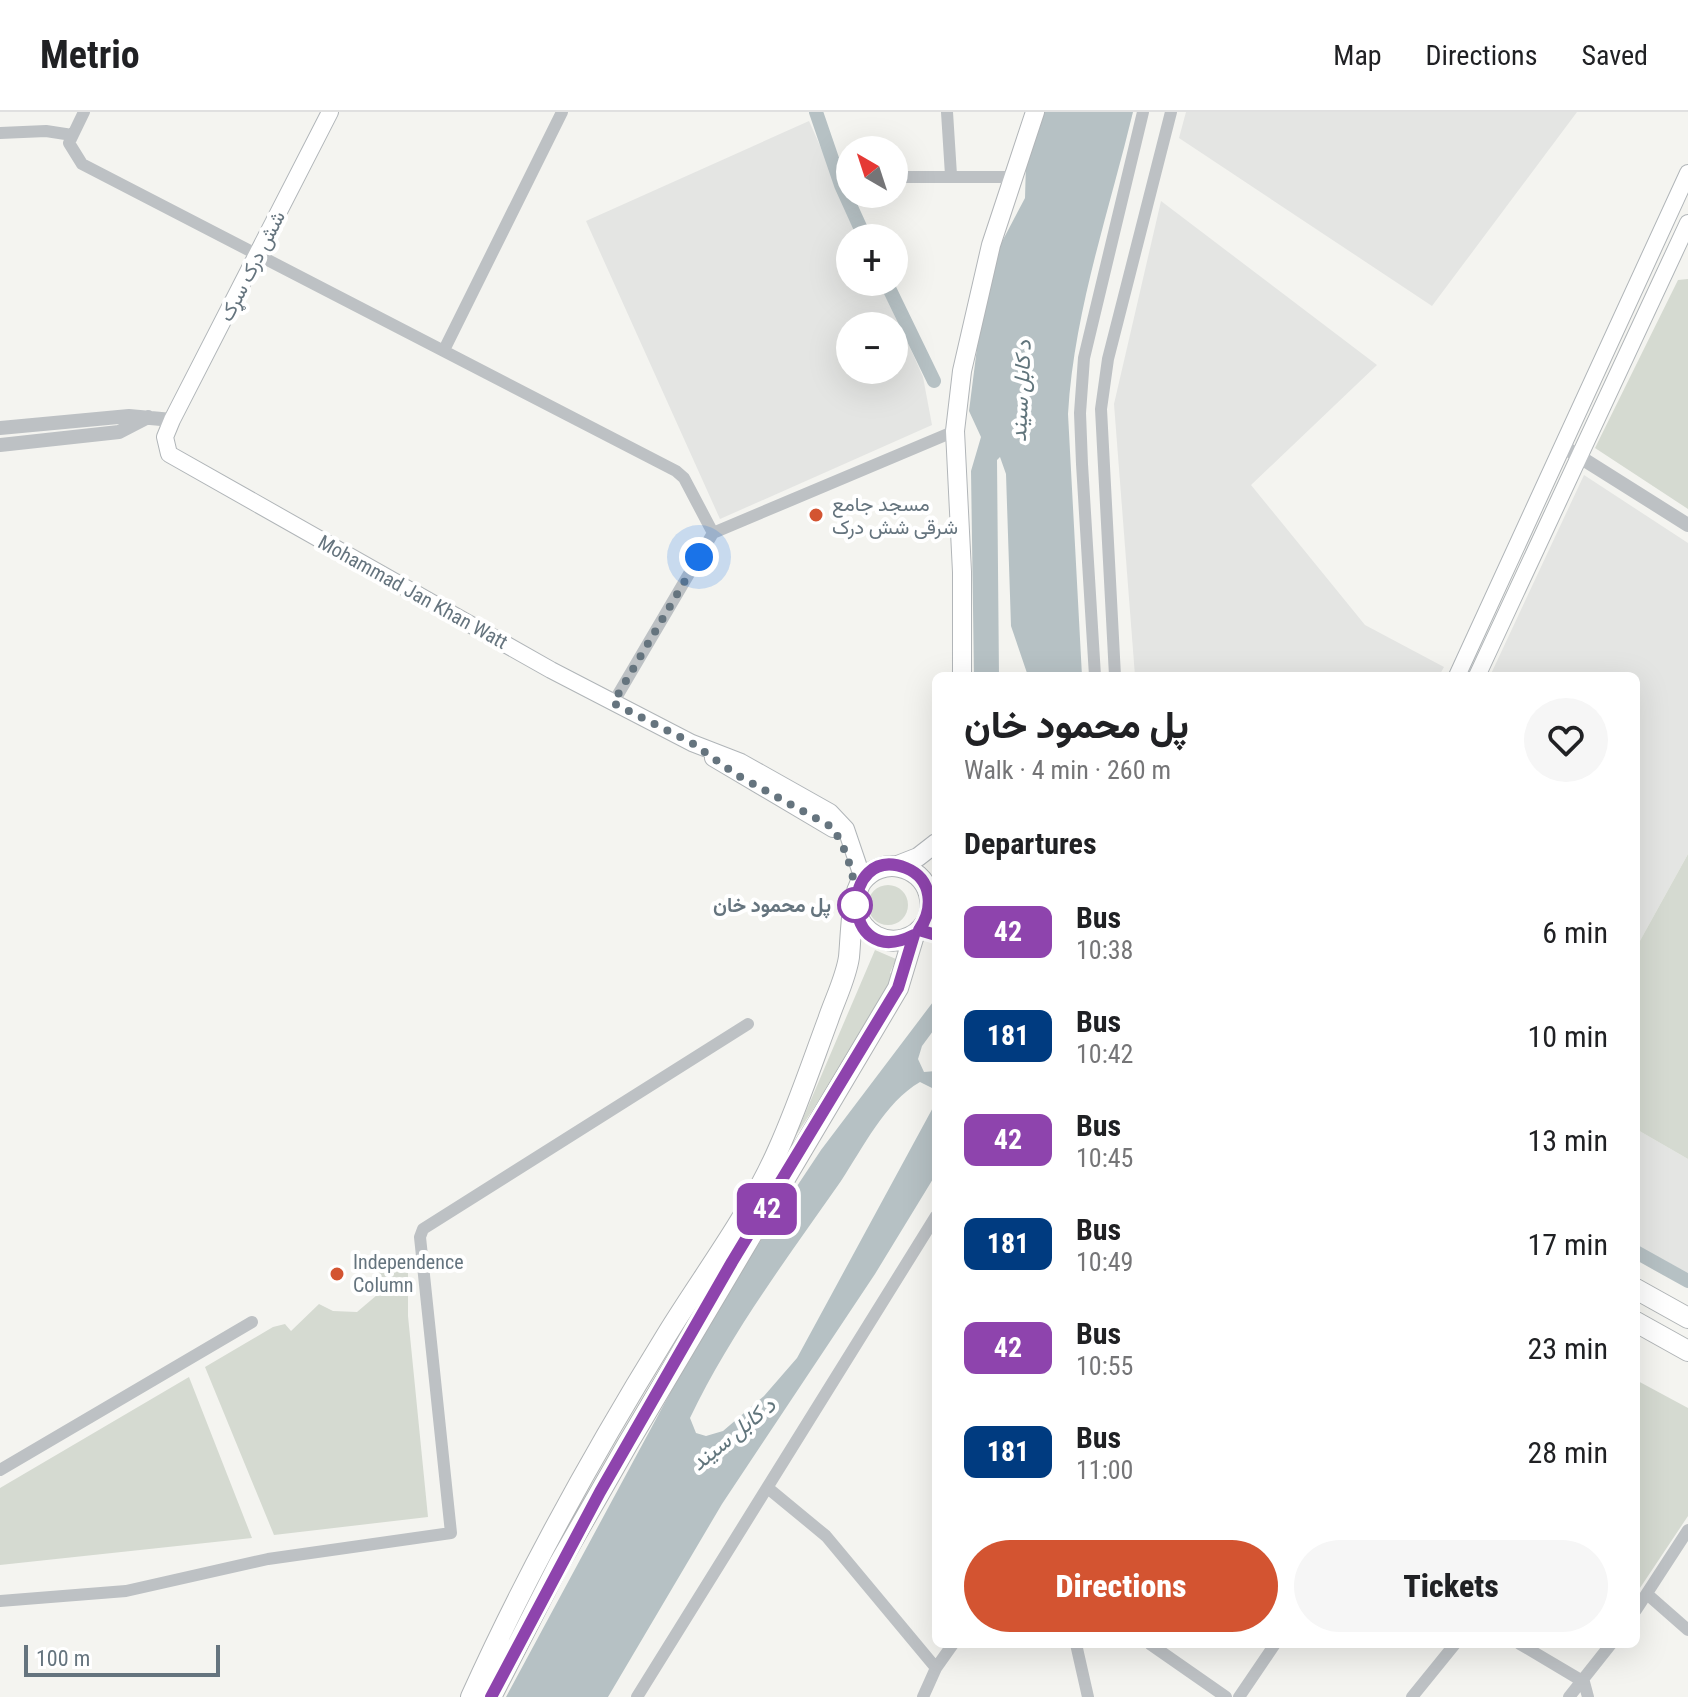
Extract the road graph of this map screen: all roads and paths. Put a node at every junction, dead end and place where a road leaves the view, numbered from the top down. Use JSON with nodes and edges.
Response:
{"nodes":[{"id":1,"x":84,"y":112,"type":"edge"},
{"id":2,"x":330,"y":112,"type":"edge"},
{"id":3,"x":562,"y":112,"type":"edge"},
{"id":4,"x":947,"y":112,"type":"edge"},
{"id":5,"x":1035,"y":112,"type":"edge"},
{"id":6,"x":1143,"y":112,"type":"edge"},
{"id":7,"x":1171,"y":112,"type":"edge"},
{"id":8,"x":0,"y":133,"type":"edge"},
{"id":9,"x":72,"y":135,"type":"junction"},
{"id":10,"x":1688,"y":173,"type":"edge"},
{"id":11,"x":951,"y":175,"type":"junction"},
{"id":12,"x":908,"y":177,"type":"edge"},
{"id":13,"x":1013,"y":177,"type":"junction"},
{"id":14,"x":1688,"y":223,"type":"edge"},
{"id":15,"x":259,"y":254,"type":"junction"},
{"id":16,"x":444,"y":350,"type":"junction"},
{"id":17,"x":148,"y":416,"type":"junction"},
{"id":18,"x":172,"y":420,"type":"junction"},
{"id":19,"x":0,"y":428,"type":"edge"},
{"id":20,"x":955,"y":431,"type":"junction"},
{"id":21,"x":0,"y":445,"type":"edge"},
{"id":22,"x":1572,"y":451,"type":"junction"},
{"id":23,"x":1082,"y":464,"type":"junction"},
{"id":24,"x":1103,"y":464,"type":"junction"},
{"id":25,"x":1688,"y":525,"type":"edge"},
{"id":26,"x":713,"y":533,"type":"junction"},
{"id":27,"x":962,"y":672,"type":"edge"},
{"id":28,"x":1095,"y":672,"type":"edge"},
{"id":29,"x":1115,"y":672,"type":"edge"},
{"id":30,"x":1459,"y":672,"type":"edge"},
{"id":31,"x":1479,"y":672,"type":"edge"},
{"id":32,"x":613,"y":703,"type":"junction"},
{"id":33,"x":932,"y":846,"type":"edge"},
{"id":34,"x":895,"y":866,"type":"junction"},
{"id":35,"x":860,"y":884,"type":"junction"},
{"id":36,"x":932,"y":894,"type":"edge"},
{"id":37,"x":855,"y":911,"type":"junction"},
{"id":38,"x":923,"y":933,"type":"edge"},
{"id":39,"x":748,"y":1024,"type":"dead end"},
{"id":40,"x":932,"y":1223,"type":"edge"},
{"id":41,"x":1640,"y":1291,"type":"edge"},
{"id":42,"x":1680,"y":1313,"type":"edge"},
{"id":43,"x":252,"y":1322,"type":"dead end"},
{"id":44,"x":1640,"y":1324,"type":"edge"},
{"id":45,"x":1669,"y":1341,"type":"junction"},
{"id":46,"x":1688,"y":1351,"type":"edge"},
{"id":47,"x":0,"y":1470,"type":"edge"},
{"id":48,"x":769,"y":1489,"type":"junction"},
{"id":49,"x":1688,"y":1530,"type":"edge"},
{"id":50,"x":1647,"y":1594,"type":"junction"},
{"id":51,"x":0,"y":1601,"type":"edge"},
{"id":52,"x":1640,"y":1604,"type":"edge"},
{"id":53,"x":1688,"y":1630,"type":"edge"},
{"id":54,"x":950,"y":1648,"type":"edge"},
{"id":55,"x":1077,"y":1648,"type":"edge"},
{"id":56,"x":1156,"y":1648,"type":"edge"},
{"id":57,"x":1272,"y":1648,"type":"edge"},
{"id":58,"x":1452,"y":1648,"type":"edge"},
{"id":59,"x":1527,"y":1648,"type":"edge"},
{"id":60,"x":1608,"y":1648,"type":"edge"},
{"id":61,"x":936,"y":1668,"type":"junction"},
{"id":62,"x":1584,"y":1682,"type":"junction"},
{"id":63,"x":471,"y":1697,"type":"edge"},
{"id":64,"x":491,"y":1697,"type":"edge"},
{"id":65,"x":637,"y":1697,"type":"edge"},
{"id":66,"x":923,"y":1697,"type":"edge"},
{"id":67,"x":1088,"y":1697,"type":"edge"},
{"id":68,"x":1226,"y":1697,"type":"edge"},
{"id":69,"x":1239,"y":1697,"type":"edge"},
{"id":70,"x":1412,"y":1697,"type":"edge"},
{"id":71,"x":1569,"y":1697,"type":"edge"},
{"id":72,"x":1588,"y":1697,"type":"edge"}],
"edges":[{"from":1,"to":9,"type":"street"},
{"from":2,"to":15,"type":"main road","name":"شش درک سړک"},
{"from":3,"to":16,"type":"street"},
{"from":4,"to":11,"type":"street"},
{"from":5,"to":13,"type":"main road"},
{"from":6,"to":23,"type":"street"},
{"from":7,"to":24,"type":"street"},
{"from":8,"to":9,"type":"street"},
{"from":9,"to":15,"type":"street"},
{"from":10,"to":22,"type":"main road"},
{"from":11,"to":12,"type":"street"},
{"from":11,"to":13,"type":"street"},
{"from":13,"to":20,"type":"main road"},
{"from":14,"to":22,"type":"main road"},
{"from":15,"to":16,"type":"street"},
{"from":15,"to":18,"type":"main road","name":"شش درک سړک"},
{"from":16,"to":26,"type":"street"},
{"from":17,"to":18,"type":"street"},
{"from":17,"to":19,"type":"street"},
{"from":17,"to":21,"type":"street"},
{"from":18,"to":32,"type":"main road","name":"Mohammad Jan Khan Watt"},
{"from":20,"to":26,"type":"street"},
{"from":20,"to":27,"type":"main road"},
{"from":22,"to":25,"type":"street"},
{"from":22,"to":30,"type":"main road"},
{"from":22,"to":31,"type":"main road"},
{"from":23,"to":24,"type":"street"},
{"from":23,"to":28,"type":"street"},
{"from":24,"to":29,"type":"street"},
{"from":26,"to":32,"type":"street"},
{"from":32,"to":35,"type":"main road","name":"Mohammad Jan Khan Watt"},
{"from":33,"to":34,"type":"main road"},
{"from":34,"to":35,"type":"highway"},
{"from":34,"to":36,"type":"highway"},
{"from":35,"to":37,"type":"highway"},
{"from":36,"to":38,"type":"highway"},
{"from":37,"to":38,"type":"highway"},
{"from":37,"to":63,"type":"highway"},
{"from":38,"to":64,"type":"highway"},
{"from":39,"to":51,"type":"street"},
{"from":40,"to":48,"type":"street"},
{"from":41,"to":42,"type":"highway"},
{"from":42,"to":45,"type":"highway"},
{"from":43,"to":47,"type":"street"},
{"from":44,"to":45,"type":"highway"},
{"from":45,"to":46,"type":"highway"},
{"from":48,"to":61,"type":"street"},
{"from":48,"to":65,"type":"street"},
{"from":49,"to":50,"type":"street"},
{"from":50,"to":52,"type":"street"},
{"from":50,"to":53,"type":"street"},
{"from":54,"to":61,"type":"street"},
{"from":55,"to":67,"type":"street"},
{"from":56,"to":68,"type":"street"},
{"from":57,"to":69,"type":"street"},
{"from":58,"to":70,"type":"street"},
{"from":59,"to":62,"type":"street"},
{"from":60,"to":62,"type":"street"},
{"from":61,"to":66,"type":"street"},
{"from":62,"to":71,"type":"street"},
{"from":62,"to":72,"type":"street"}]}
